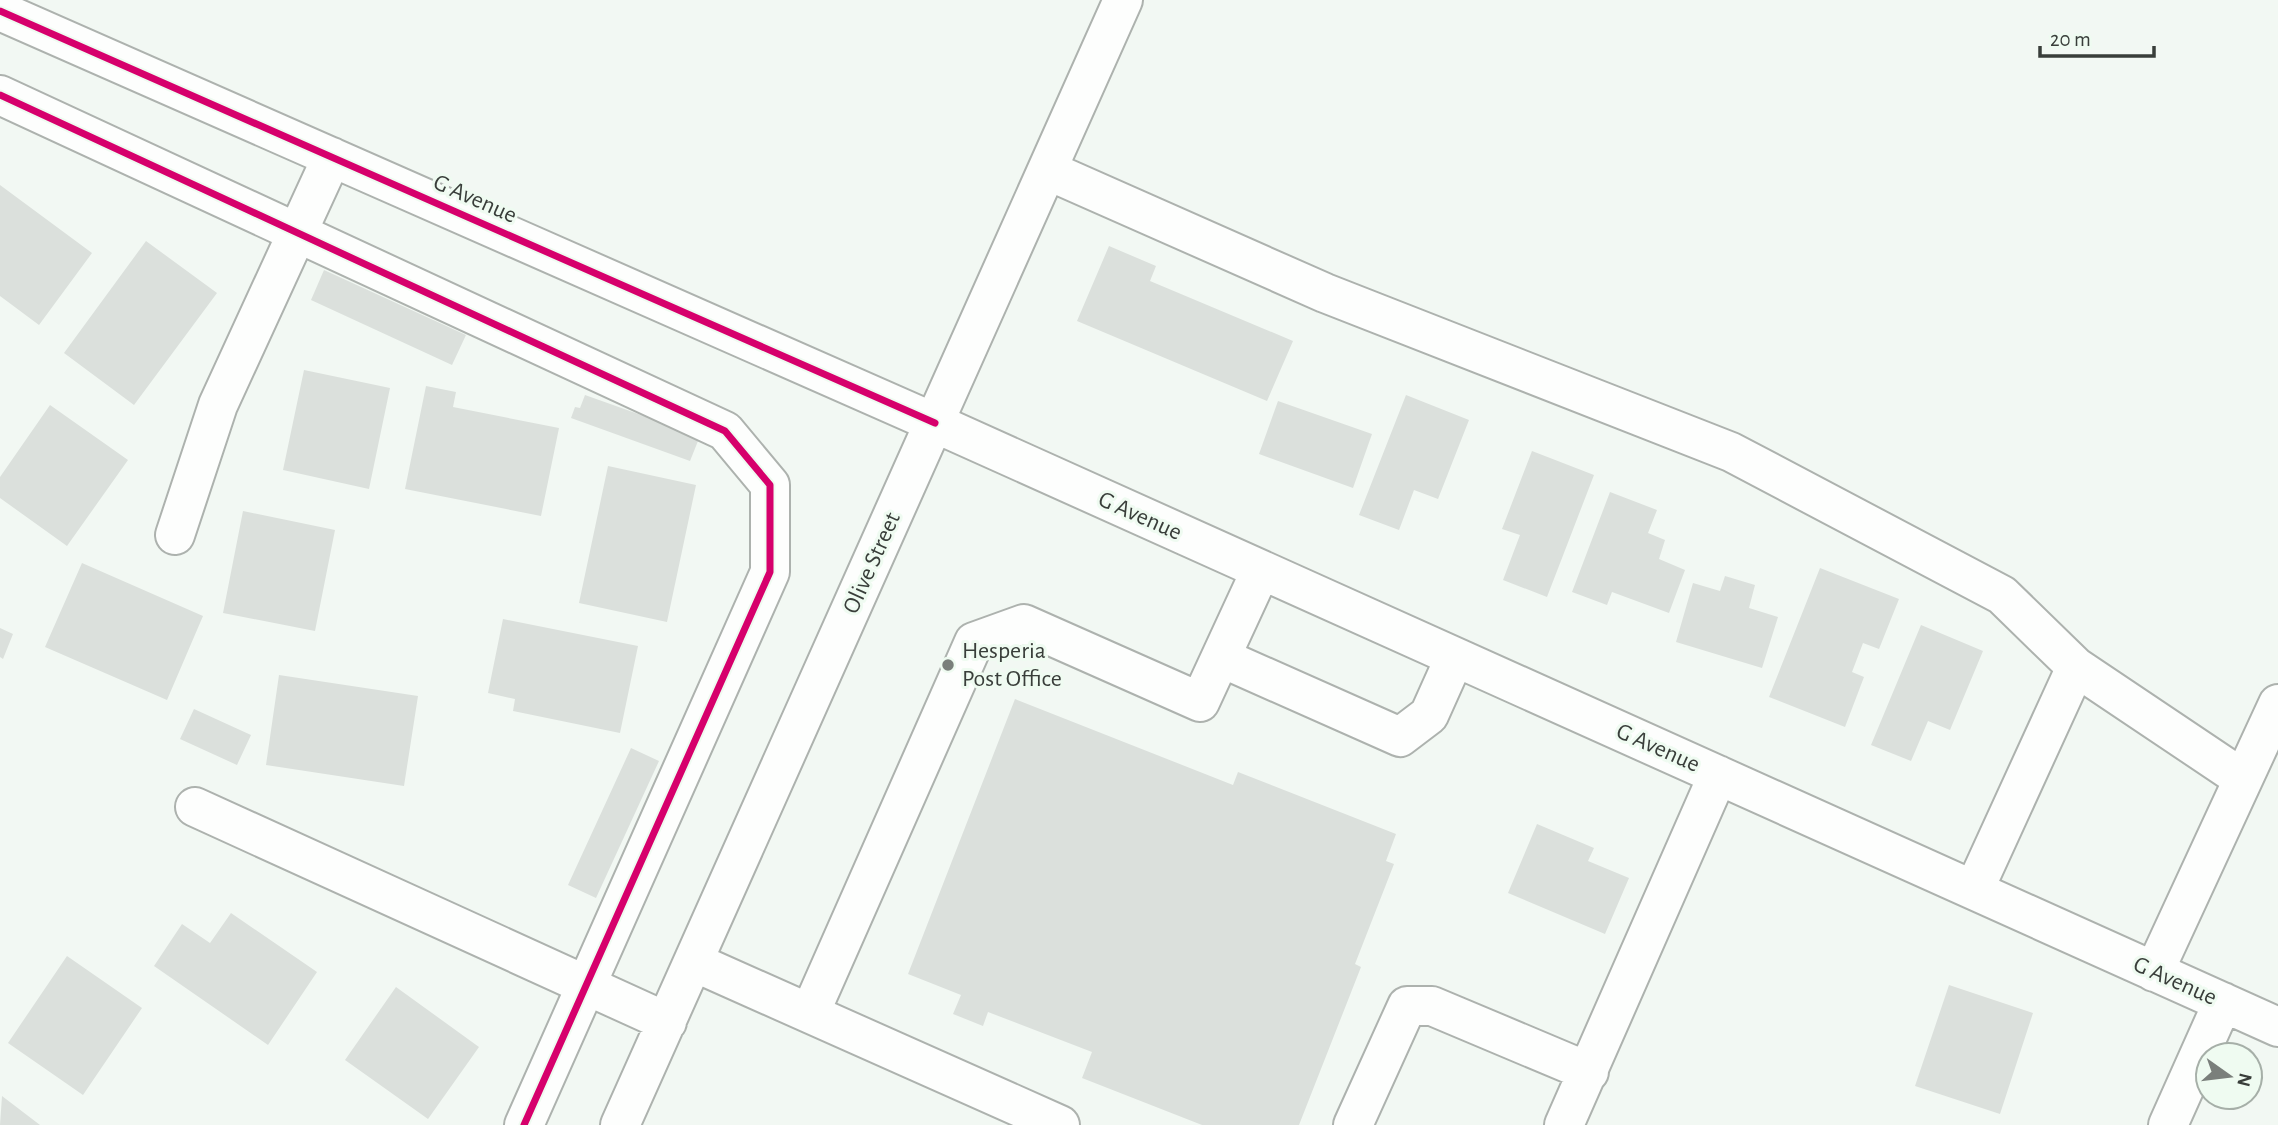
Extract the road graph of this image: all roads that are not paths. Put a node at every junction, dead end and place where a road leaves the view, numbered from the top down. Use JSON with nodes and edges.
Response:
{"nodes":[{"id":1,"x":1123,"y":0,"type":"edge"},
{"id":2,"x":0,"y":11,"type":"edge"},
{"id":3,"x":0,"y":95,"type":"edge"},
{"id":4,"x":332,"y":158,"type":"junction"},
{"id":5,"x":1047,"y":170,"type":"junction"},
{"id":6,"x":297,"y":230,"type":"junction"},
{"id":7,"x":935,"y":423,"type":"junction"},
{"id":8,"x":175,"y":535,"type":"dead end"},
{"id":9,"x":1262,"y":570,"type":"junction"},
{"id":10,"x":1455,"y":657,"type":"junction"},
{"id":11,"x":1222,"y":658,"type":"junction"},
{"id":12,"x":2076,"y":667,"type":"junction"},
{"id":13,"x":2278,"y":704,"type":"edge"},
{"id":14,"x":1718,"y":775,"type":"junction"},
{"id":15,"x":2244,"y":779,"type":"junction"},
{"id":16,"x":195,"y":807,"type":"dead end"},
{"id":17,"x":1974,"y":890,"type":"junction"},
{"id":18,"x":694,"y":962,"type":"junction"},
{"id":19,"x":2154,"y":972,"type":"junction"},
{"id":20,"x":584,"y":985,"type":"junction"},
{"id":21,"x":2223,"y":1002,"type":"junction"},
{"id":22,"x":810,"y":1013,"type":"junction"},
{"id":23,"x":667,"y":1022,"type":"junction"},
{"id":24,"x":2278,"y":1027,"type":"edge"},
{"id":25,"x":1584,"y":1082,"type":"junction"},
{"id":26,"x":524,"y":1125,"type":"edge"},
{"id":27,"x":620,"y":1125,"type":"edge"},
{"id":28,"x":1060,"y":1125,"type":"edge"},
{"id":29,"x":1353,"y":1125,"type":"edge"},
{"id":30,"x":1564,"y":1125,"type":"edge"},
{"id":31,"x":2168,"y":1125,"type":"edge"}],
"edges":[{"from":1,"to":5,"type":"street","name":"Olive Street"},
{"from":2,"to":4,"type":"street","name":"G Avenue"},
{"from":3,"to":6,"type":"street"},
{"from":4,"to":6,"type":"street"},
{"from":4,"to":7,"type":"street","name":"G Avenue"},
{"from":5,"to":7,"type":"street","name":"Olive Street"},
{"from":5,"to":12,"type":"street"},
{"from":6,"to":8,"type":"street"},
{"from":6,"to":20,"type":"street"},
{"from":7,"to":9,"type":"street","name":"G Avenue"},
{"from":7,"to":18,"type":"street","name":"Olive Street"},
{"from":9,"to":10,"type":"street","name":"G Avenue"},
{"from":9,"to":11,"type":"street"},
{"from":10,"to":11,"type":"street"},
{"from":10,"to":14,"type":"street","name":"G Avenue"},
{"from":11,"to":22,"type":"street"},
{"from":12,"to":15,"type":"street"},
{"from":12,"to":17,"type":"street"},
{"from":13,"to":15,"type":"street"},
{"from":14,"to":17,"type":"street","name":"G Avenue"},
{"from":14,"to":25,"type":"street"},
{"from":15,"to":19,"type":"street"},
{"from":16,"to":20,"type":"street"},
{"from":17,"to":19,"type":"street","name":"G Avenue"},
{"from":18,"to":22,"type":"street"},
{"from":18,"to":23,"type":"street","name":"Olive Street"},
{"from":19,"to":21,"type":"street","name":"G Avenue"},
{"from":20,"to":23,"type":"street"},
{"from":20,"to":26,"type":"street"},
{"from":21,"to":24,"type":"street","name":"G Avenue"},
{"from":21,"to":31,"type":"street"},
{"from":22,"to":28,"type":"street"},
{"from":23,"to":27,"type":"street","name":"Olive Street"},
{"from":25,"to":29,"type":"street"},
{"from":25,"to":30,"type":"street"}]}
